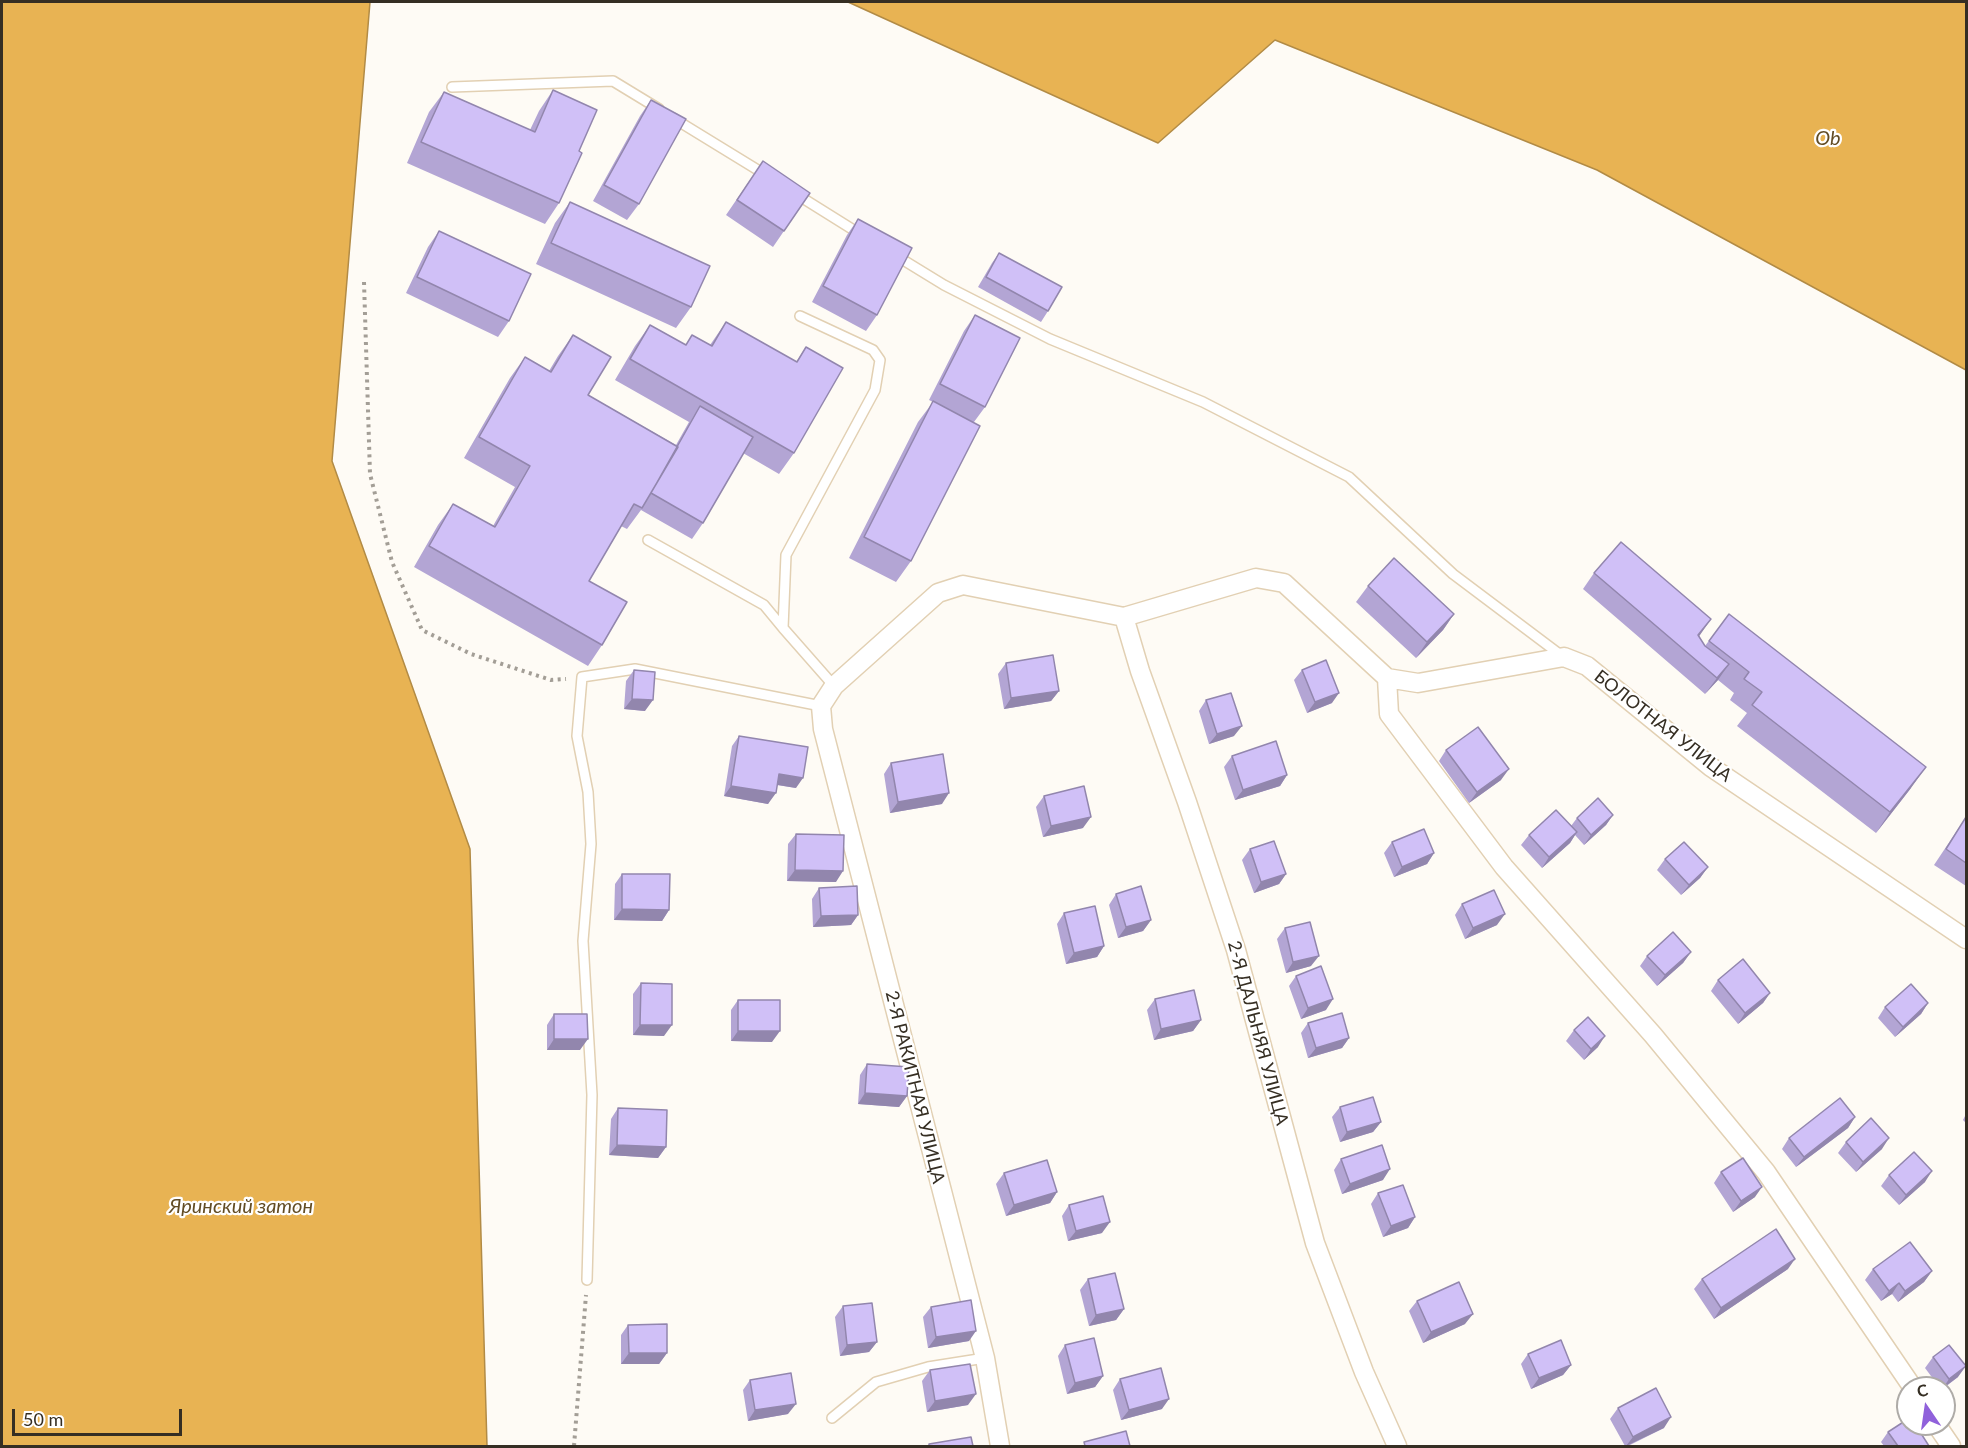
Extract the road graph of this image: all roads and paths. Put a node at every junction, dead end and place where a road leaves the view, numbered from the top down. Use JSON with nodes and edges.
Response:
{"nodes":[{"id":1,"x":452,"y":87,"type":"dead end"},
{"id":2,"x":774,"y":180,"type":"edge"},
{"id":3,"x":784,"y":186,"type":"edge"},
{"id":4,"x":864,"y":236,"type":"edge"},
{"id":5,"x":884,"y":248,"type":"edge"},
{"id":6,"x":364,"y":282,"type":"dead end"},
{"id":7,"x":800,"y":316,"type":"dead end"},
{"id":8,"x":648,"y":540,"type":"dead end"},
{"id":9,"x":1124,"y":617,"type":"junction"},
{"id":10,"x":783,"y":628,"type":"junction"},
{"id":11,"x":1564,"y":657,"type":"junction"},
{"id":12,"x":582,"y":677,"type":"junction"},
{"id":13,"x":1387,"y":678,"type":"junction"},
{"id":14,"x":834,"y":686,"type":"junction"},
{"id":15,"x":821,"y":706,"type":"junction"},
{"id":16,"x":1966,"y":939,"type":"edge"},
{"id":17,"x":587,"y":1280,"type":"joint"},
{"id":18,"x":985,"y":1358,"type":"junction"},
{"id":19,"x":1905,"y":1376,"type":"edge"},
{"id":20,"x":832,"y":1418,"type":"dead end"},
{"id":21,"x":574,"y":1446,"type":"edge"},
{"id":22,"x":1000,"y":1446,"type":"edge"},
{"id":23,"x":1397,"y":1446,"type":"edge"}],
"edges":[{"from":1,"to":2,"type":"lane"},
{"from":3,"to":4,"type":"lane"},
{"from":5,"to":11,"type":"lane"},
{"from":6,"to":12,"type":"path"},
{"from":7,"to":10,"type":"lane"},
{"from":8,"to":10,"type":"lane"},
{"from":9,"to":13,"type":"street"},
{"from":9,"to":14,"type":"street"},
{"from":9,"to":23,"type":"street","name":"2-Я ДАЛЬНЯЯ УЛИЦА"},
{"from":10,"to":14,"type":"lane"},
{"from":11,"to":13,"type":"street"},
{"from":11,"to":16,"type":"street","name":"БОЛОТНАЯ УЛИЦА"},
{"from":12,"to":15,"type":"lane"},
{"from":12,"to":17,"type":"lane"},
{"from":13,"to":19,"type":"street"},
{"from":14,"to":15,"type":"street"},
{"from":15,"to":18,"type":"street","name":"2-Я РАКИТНАЯ УЛИЦА"},
{"from":17,"to":21,"type":"path"},
{"from":18,"to":20,"type":"lane"},
{"from":18,"to":22,"type":"street","name":"2-Я РАКИТНАЯ УЛИЦА"}]}
